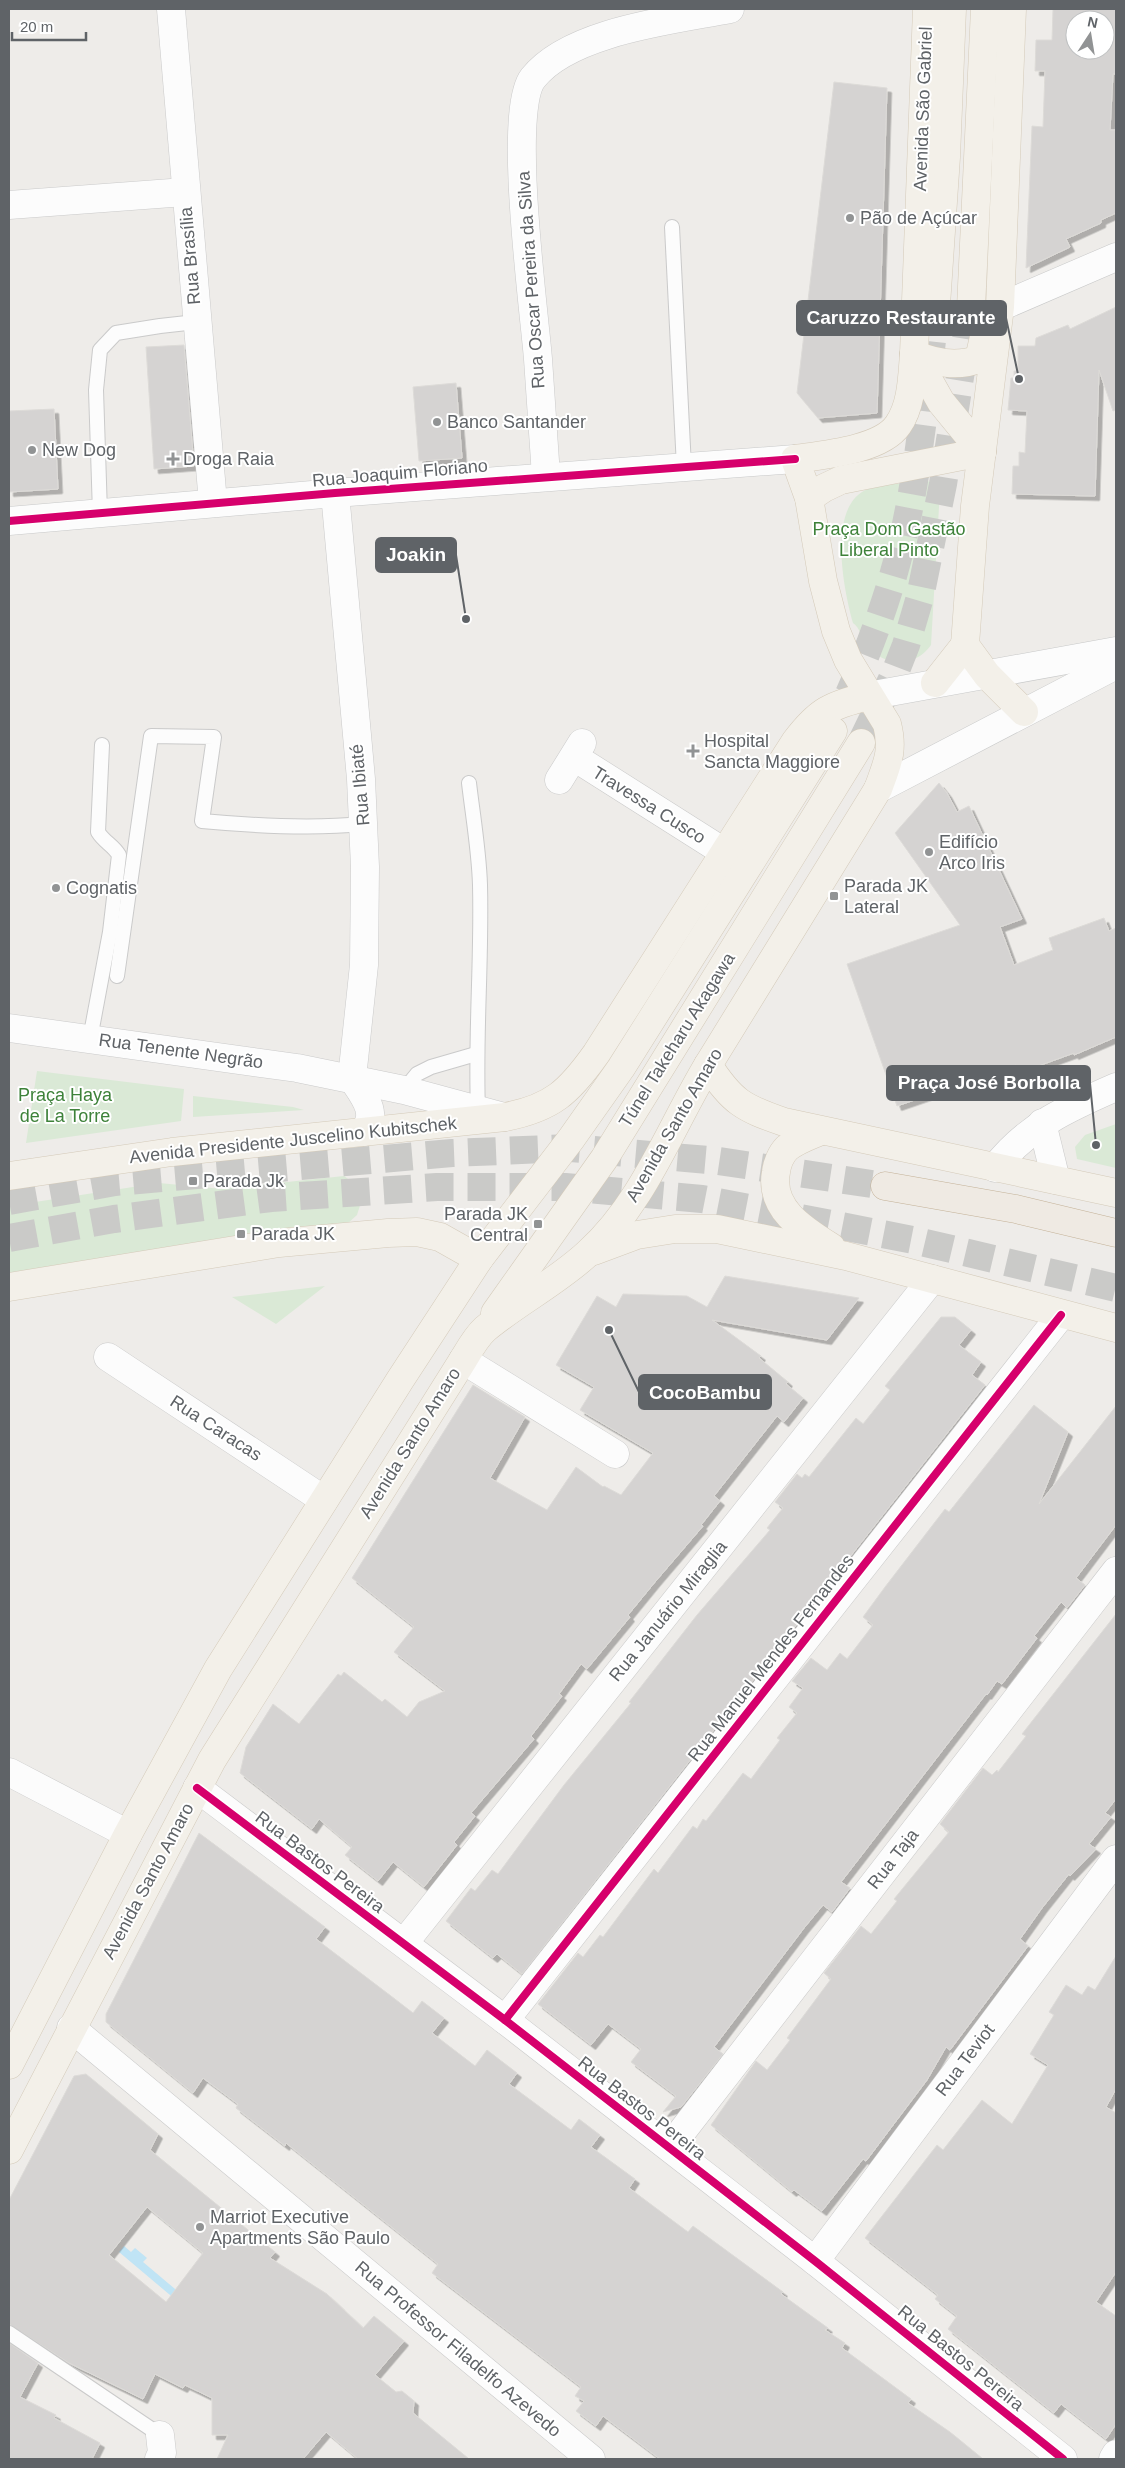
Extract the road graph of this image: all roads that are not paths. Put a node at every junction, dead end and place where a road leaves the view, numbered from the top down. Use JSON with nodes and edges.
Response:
{"nodes":[{"id":1,"x":171,"y":9,"type":"edge"},
{"id":2,"x":730,"y":9,"type":"edge"},
{"id":3,"x":927,"y":9,"type":"edge"},
{"id":4,"x":952,"y":9,"type":"edge"},
{"id":5,"x":986,"y":9,"type":"edge"},
{"id":6,"x":1012,"y":9,"type":"edge"},
{"id":7,"x":185,"y":192,"type":"junction"},
{"id":8,"x":9,"y":204,"type":"edge"},
{"id":9,"x":672,"y":227,"type":"dead end"},
{"id":10,"x":1116,"y":257,"type":"edge"},
{"id":11,"x":936,"y":305,"type":"tunnel mouth"},
{"id":12,"x":1000,"y":307,"type":"junction"},
{"id":13,"x":971,"y":308,"type":"tunnel mouth"},
{"id":14,"x":196,"y":322,"type":"junction"},
{"id":15,"x":914,"y":354,"type":"junction"},
{"id":16,"x":982,"y":452,"type":"junction"},
{"id":17,"x":795,"y":459,"type":"junction"},
{"id":18,"x":684,"y":467,"type":"junction"},
{"id":19,"x":546,"y":476,"type":"junction"},
{"id":20,"x":335,"y":492,"type":"junction"},
{"id":21,"x":809,"y":498,"type":"junction"},
{"id":22,"x":213,"y":503,"type":"junction"},
{"id":23,"x":100,"y":513,"type":"junction"},
{"id":24,"x":9,"y":520,"type":"edge"},
{"id":25,"x":964,"y":645,"type":"junction"},
{"id":26,"x":1116,"y":651,"type":"edge"},
{"id":27,"x":1116,"y":665,"type":"edge"},
{"id":28,"x":987,"y":675,"type":"junction"},
{"id":29,"x":935,"y":683,"type":"junction"},
{"id":30,"x":868,"y":696,"type":"junction"},
{"id":31,"x":1024,"y":712,"type":"junction"},
{"id":32,"x":833,"y":731,"type":"tunnel mouth"},
{"id":33,"x":861,"y":742,"type":"tunnel mouth"},
{"id":34,"x":102,"y":745,"type":"dead end"},
{"id":35,"x":559,"y":780,"type":"dead end"},
{"id":36,"x":469,"y":783,"type":"dead end"},
{"id":37,"x":878,"y":789,"type":"junction"},
{"id":38,"x":363,"y":824,"type":"junction"},
{"id":39,"x":724,"y":852,"type":"junction"},
{"id":40,"x":117,"y":976,"type":"dead end"},
{"id":41,"x":9,"y":1028,"type":"edge"},
{"id":42,"x":90,"y":1039,"type":"junction"},
{"id":43,"x":476,"y":1054,"type":"junction"},
{"id":44,"x":708,"y":1066,"type":"junction"},
{"id":45,"x":352,"y":1078,"type":"junction"},
{"id":46,"x":1116,"y":1087,"type":"edge"},
{"id":47,"x":404,"y":1090,"type":"junction"},
{"id":48,"x":478,"y":1110,"type":"junction"},
{"id":49,"x":505,"y":1117,"type":"junction"},
{"id":50,"x":1042,"y":1123,"type":"junction"},
{"id":51,"x":821,"y":1131,"type":"junction"},
{"id":52,"x":363,"y":1132,"type":"junction"},
{"id":53,"x":995,"y":1168,"type":"junction"},
{"id":54,"x":9,"y":1176,"type":"edge"},
{"id":55,"x":1056,"y":1180,"type":"junction"},
{"id":56,"x":885,"y":1186,"type":"tunnel mouth"},
{"id":57,"x":1116,"y":1193,"type":"edge"},
{"id":58,"x":1026,"y":1212,"type":"junction"},
{"id":59,"x":1116,"y":1224,"type":"edge"},
{"id":60,"x":1116,"y":1233,"type":"edge"},
{"id":61,"x":589,"y":1253,"type":"junction"},
{"id":62,"x":846,"y":1256,"type":"junction"},
{"id":63,"x":479,"y":1259,"type":"junction"},
{"id":64,"x":932,"y":1279,"type":"junction"},
{"id":65,"x":9,"y":1287,"type":"edge"},
{"id":66,"x":1061,"y":1315,"type":"junction"},
{"id":67,"x":1116,"y":1328,"type":"edge"},
{"id":68,"x":483,"y":1330,"type":"junction"},
{"id":69,"x":108,"y":1357,"type":"dead end"},
{"id":70,"x":462,"y":1360,"type":"junction"},
{"id":71,"x":616,"y":1454,"type":"dead end"},
{"id":72,"x":324,"y":1500,"type":"junction"},
{"id":73,"x":1116,"y":1571,"type":"edge"},
{"id":74,"x":9,"y":1772,"type":"edge"},
{"id":75,"x":197,"y":1788,"type":"junction"},
{"id":76,"x":128,"y":1834,"type":"junction"},
{"id":77,"x":1116,"y":1858,"type":"edge"},
{"id":78,"x":404,"y":1943,"type":"junction"},
{"id":79,"x":505,"y":2020,"type":"junction"},
{"id":80,"x":71,"y":2028,"type":"junction"},
{"id":81,"x":9,"y":2065,"type":"edge"},
{"id":82,"x":11,"y":2140,"type":"edge"},
{"id":83,"x":670,"y":2147,"type":"junction"},
{"id":84,"x":815,"y":2261,"type":"junction"},
{"id":85,"x":9,"y":2333,"type":"edge"},
{"id":86,"x":160,"y":2447,"type":"edge"},
{"id":87,"x":1116,"y":2454,"type":"edge"},
{"id":88,"x":591,"y":2459,"type":"edge"},
{"id":89,"x":1063,"y":2459,"type":"edge"},
{"id":90,"x":1113,"y":2459,"type":"edge"}],
"edges":[{"from":1,"to":7,"type":"street","name":"Rua Brasília"},
{"from":2,"to":19,"type":"street","name":"Rua Oscar Pereira da Silva"},
{"from":3,"to":15,"type":"main road","name":"Avenida São Gabriel"},
{"from":4,"to":11,"type":"main road"},
{"from":5,"to":13,"type":"main road"},
{"from":6,"to":12,"type":"main road"},
{"from":7,"to":8,"type":"street"},
{"from":7,"to":14,"type":"street","name":"Rua Brasília"},
{"from":9,"to":18,"type":"lane"},
{"from":10,"to":12,"type":"street"},
{"from":12,"to":15,"type":"main road"},
{"from":12,"to":16,"type":"main road"},
{"from":14,"to":22,"type":"street","name":"Rua Brasília"},
{"from":14,"to":23,"type":"lane"},
{"from":15,"to":16,"type":"main road"},
{"from":15,"to":17,"type":"main road","name":"Avenida São Gabriel"},
{"from":16,"to":21,"type":"main road"},
{"from":16,"to":25,"type":"main road"},
{"from":17,"to":18,"type":"street","name":"Rua Joaquim Floriano"},
{"from":17,"to":21,"type":"main road"},
{"from":18,"to":19,"type":"street","name":"Rua Joaquim Floriano"},
{"from":19,"to":20,"type":"street","name":"Rua Joaquim Floriano"},
{"from":20,"to":22,"type":"street","name":"Rua Joaquim Floriano"},
{"from":20,"to":38,"type":"street","name":"Rua Ibiaté"},
{"from":21,"to":30,"type":"main road"},
{"from":22,"to":23,"type":"street","name":"Rua Joaquim Floriano"},
{"from":23,"to":24,"type":"street","name":"Rua Joaquim Floriano"},
{"from":25,"to":28,"type":"main road"},
{"from":25,"to":29,"type":"main road"},
{"from":26,"to":28,"type":"street"},
{"from":27,"to":31,"type":"street"},
{"from":28,"to":29,"type":"street"},
{"from":28,"to":31,"type":"main road"},
{"from":29,"to":30,"type":"street"},
{"from":30,"to":37,"type":"main road"},
{"from":30,"to":39,"type":"main road"},
{"from":31,"to":37,"type":"street"},
{"from":32,"to":63,"type":"main road","name":"Túnel Takeharu Akagawa"},
{"from":33,"to":68,"type":"main road","name":"Túnel Takeharu Akagawa"},
{"from":34,"to":42,"type":"lane"},
{"from":35,"to":39,"type":"street","name":"Travessa Cusco"},
{"from":36,"to":43,"type":"lane"},
{"from":37,"to":44,"type":"main road","name":"Avenida Santo Amaro"},
{"from":38,"to":40,"type":"lane"},
{"from":38,"to":45,"type":"street","name":"Rua Ibiaté"},
{"from":39,"to":49,"type":"main road","name":"Avenida Presidente Juscelino Kubitschek"},
{"from":41,"to":42,"type":"street","name":"Rua Tenente Negrão"},
{"from":42,"to":45,"type":"street","name":"Rua Tenente Negrão"},
{"from":43,"to":47,"type":"lane"},
{"from":43,"to":48,"type":"lane"},
{"from":44,"to":51,"type":"main road"},
{"from":44,"to":61,"type":"main road","name":"Avenida Santo Amaro"},
{"from":45,"to":47,"type":"street","name":"Rua Tenente Negrão"},
{"from":45,"to":52,"type":"street"},
{"from":46,"to":50,"type":"street"},
{"from":47,"to":48,"type":"street","name":"Rua Tenente Negrão"},
{"from":48,"to":49,"type":"street","name":"Rua Tenente Negrão"},
{"from":49,"to":52,"type":"main road","name":"Avenida Presidente Juscelino Kubitschek"},
{"from":50,"to":53,"type":"street"},
{"from":50,"to":55,"type":"street"},
{"from":51,"to":53,"type":"main road"},
{"from":51,"to":62,"type":"main road"},
{"from":52,"to":54,"type":"main road","name":"Avenida Presidente Juscelino Kubitschek"},
{"from":53,"to":55,"type":"main road"},
{"from":55,"to":57,"type":"main road"},
{"from":56,"to":58,"type":"highway"},
{"from":58,"to":59,"type":"highway"},
{"from":58,"to":60,"type":"highway"},
{"from":61,"to":62,"type":"main road"},
{"from":61,"to":68,"type":"main road","name":"Avenida Santo Amaro"},
{"from":62,"to":64,"type":"main road"},
{"from":63,"to":65,"type":"main road"},
{"from":63,"to":72,"type":"main road"},
{"from":64,"to":66,"type":"main road"},
{"from":64,"to":78,"type":"street","name":"Rua Januário Miraglia"},
{"from":66,"to":67,"type":"main road"},
{"from":66,"to":79,"type":"street","name":"Rua Manuel Mendes Fernandes"},
{"from":68,"to":70,"type":"main road","name":"Avenida Santo Amaro"},
{"from":69,"to":72,"type":"street","name":"Rua Caracas"},
{"from":70,"to":71,"type":"street"},
{"from":70,"to":75,"type":"main road","name":"Avenida Santo Amaro"},
{"from":72,"to":76,"type":"main road"},
{"from":73,"to":83,"type":"street","name":"Rua Taja"},
{"from":74,"to":76,"type":"street"},
{"from":75,"to":78,"type":"street","name":"Rua Bastos Pereira"},
{"from":75,"to":80,"type":"main road","name":"Avenida Santo Amaro"},
{"from":76,"to":81,"type":"main road"},
{"from":77,"to":84,"type":"street","name":"Rua Teviot"},
{"from":78,"to":79,"type":"street","name":"Rua Bastos Pereira"},
{"from":79,"to":83,"type":"street","name":"Rua Bastos Pereira"},
{"from":80,"to":82,"type":"main road","name":"Avenida Santo Amaro"},
{"from":80,"to":88,"type":"street","name":"Rua Professor Filadelfo Azevedo"},
{"from":83,"to":84,"type":"street","name":"Rua Bastos Pereira"},
{"from":84,"to":89,"type":"street","name":"Rua Bastos Pereira"},
{"from":85,"to":86,"type":"lane"},
{"from":87,"to":90,"type":"street"}]}
